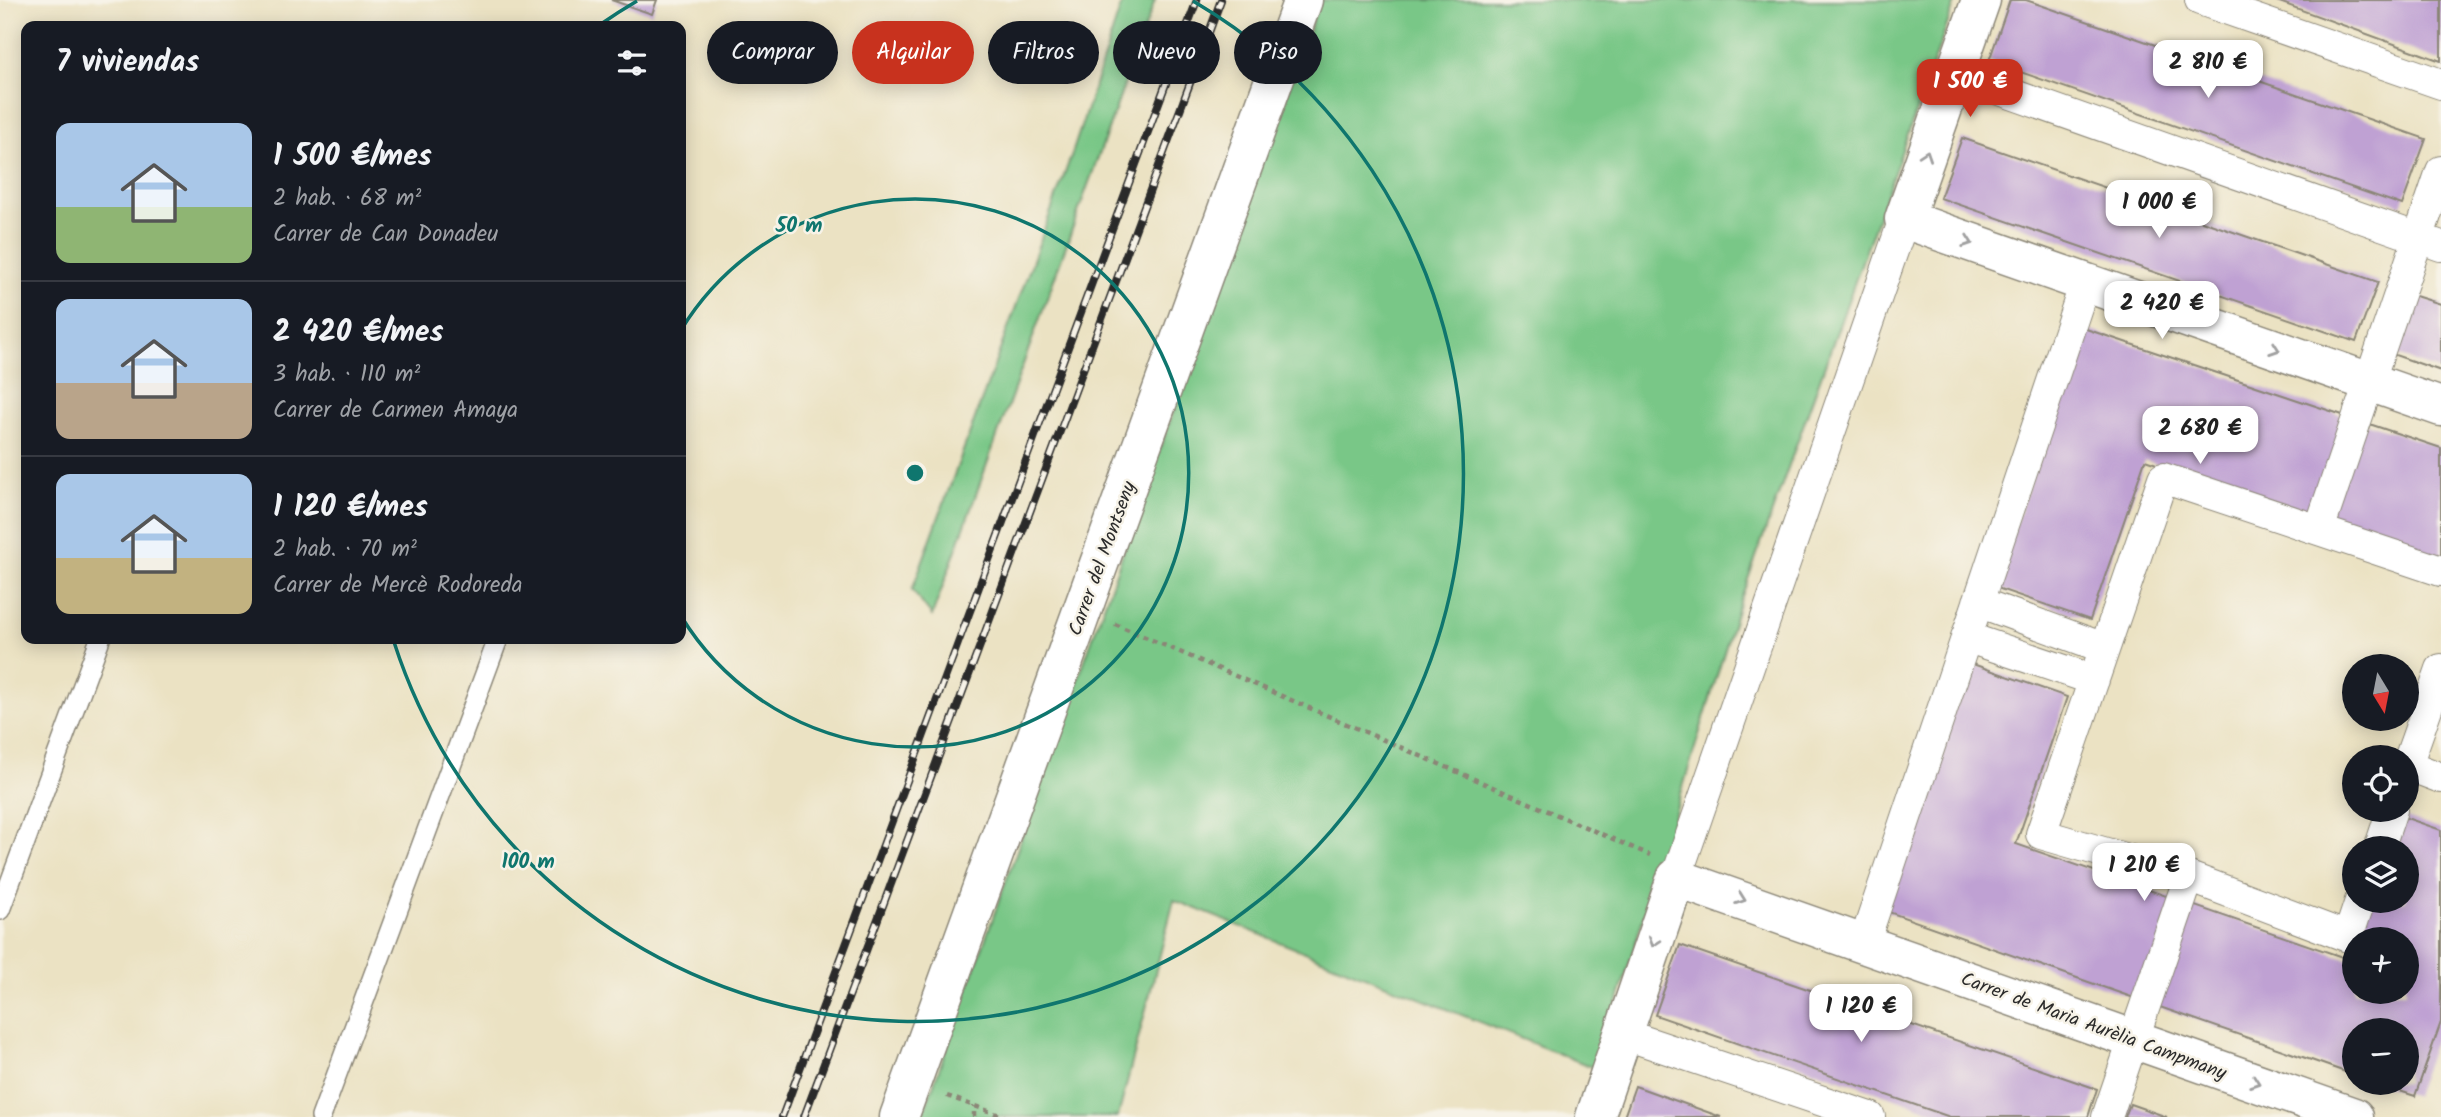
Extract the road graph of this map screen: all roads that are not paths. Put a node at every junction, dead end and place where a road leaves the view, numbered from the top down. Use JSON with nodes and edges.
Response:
{"nodes":[{"id":1,"x":1303,"y":0,"type":"edge"},
{"id":2,"x":1981,"y":0,"type":"edge"},
{"id":3,"x":2200,"y":0,"type":"edge"},
{"id":4,"x":1955,"y":74,"type":"junction"},
{"id":5,"x":2441,"y":85,"type":"edge"},
{"id":6,"x":2441,"y":172,"type":"edge"},
{"id":7,"x":1904,"y":219,"type":"junction"},
{"id":8,"x":2430,"y":241,"type":"edge"},
{"id":9,"x":2085,"y":283,"type":"junction"},
{"id":10,"x":2368,"y":382,"type":"junction"},
{"id":11,"x":2441,"y":407,"type":"edge"},
{"id":12,"x":2319,"y":530,"type":"junction"},
{"id":13,"x":2441,"y":571,"type":"edge"},
{"id":14,"x":1978,"y":602,"type":"junction"},
{"id":15,"x":1966,"y":637,"type":"junction"},
{"id":16,"x":98,"y":644,"type":"edge"},
{"id":17,"x":496,"y":644,"type":"edge"},
{"id":18,"x":2104,"y":648,"type":"junction"},
{"id":19,"x":2441,"y":668,"type":"edge"},
{"id":20,"x":2094,"y":680,"type":"junction"},
{"id":21,"x":2415,"y":745,"type":"edge"},
{"id":22,"x":2419,"y":771,"type":"edge"},
{"id":23,"x":2441,"y":778,"type":"edge"},
{"id":24,"x":1678,"y":873,"type":"junction"},
{"id":25,"x":2189,"y":877,"type":"junction"},
{"id":26,"x":0,"y":910,"type":"edge"},
{"id":27,"x":2356,"y":913,"type":"edge"},
{"id":28,"x":1864,"y":943,"type":"junction"},
{"id":29,"x":1623,"y":1034,"type":"junction"},
{"id":30,"x":2133,"y":1039,"type":"junction"},
{"id":31,"x":905,"y":1101,"type":"edge"},
{"id":32,"x":321,"y":1117,"type":"edge"},
{"id":33,"x":1595,"y":1117,"type":"edge"},
{"id":34,"x":1870,"y":1117,"type":"edge"},
{"id":35,"x":2107,"y":1117,"type":"edge"},
{"id":36,"x":2354,"y":1117,"type":"edge"}],
"edges":[{"from":1,"to":31,"type":"street","name":"Carrer del Montseny"},
{"from":2,"to":4,"type":"street"},
{"from":3,"to":5,"type":"street"},
{"from":7,"to":4,"type":"street","one_way":true},
{"from":4,"to":8,"type":"street"},
{"from":6,"to":8,"type":"street"},
{"from":7,"to":9,"type":"street","one_way":true},
{"from":7,"to":24,"type":"street"},
{"from":8,"to":10,"type":"street"},
{"from":9,"to":10,"type":"street","one_way":true},
{"from":9,"to":14,"type":"street"},
{"from":10,"to":11,"type":"street"},
{"from":10,"to":12,"type":"street"},
{"from":12,"to":13,"type":"street"},
{"from":12,"to":18,"type":"street"},
{"from":14,"to":15,"type":"street"},
{"from":14,"to":18,"type":"street"},
{"from":15,"to":20,"type":"street"},
{"from":15,"to":28,"type":"street"},
{"from":16,"to":26,"type":"lane"},
{"from":17,"to":32,"type":"lane"},
{"from":18,"to":20,"type":"street"},
{"from":19,"to":21,"type":"street"},
{"from":20,"to":25,"type":"street"},
{"from":22,"to":23,"type":"street"},
{"from":24,"to":28,"type":"street","name":"Carrer de Maria Aurèlia Campmany","one_way":true},
{"from":24,"to":29,"type":"street","one_way":true},
{"from":25,"to":27,"type":"street"},
{"from":25,"to":30,"type":"street"},
{"from":28,"to":30,"type":"street","name":"Carrer de Maria Aurèlia Campmany"},
{"from":29,"to":33,"type":"street"},
{"from":29,"to":34,"type":"street"},
{"from":30,"to":35,"type":"street"},
{"from":30,"to":36,"type":"street","name":"Carrer de Maria Aurèlia Campmany","one_way":true}]}
